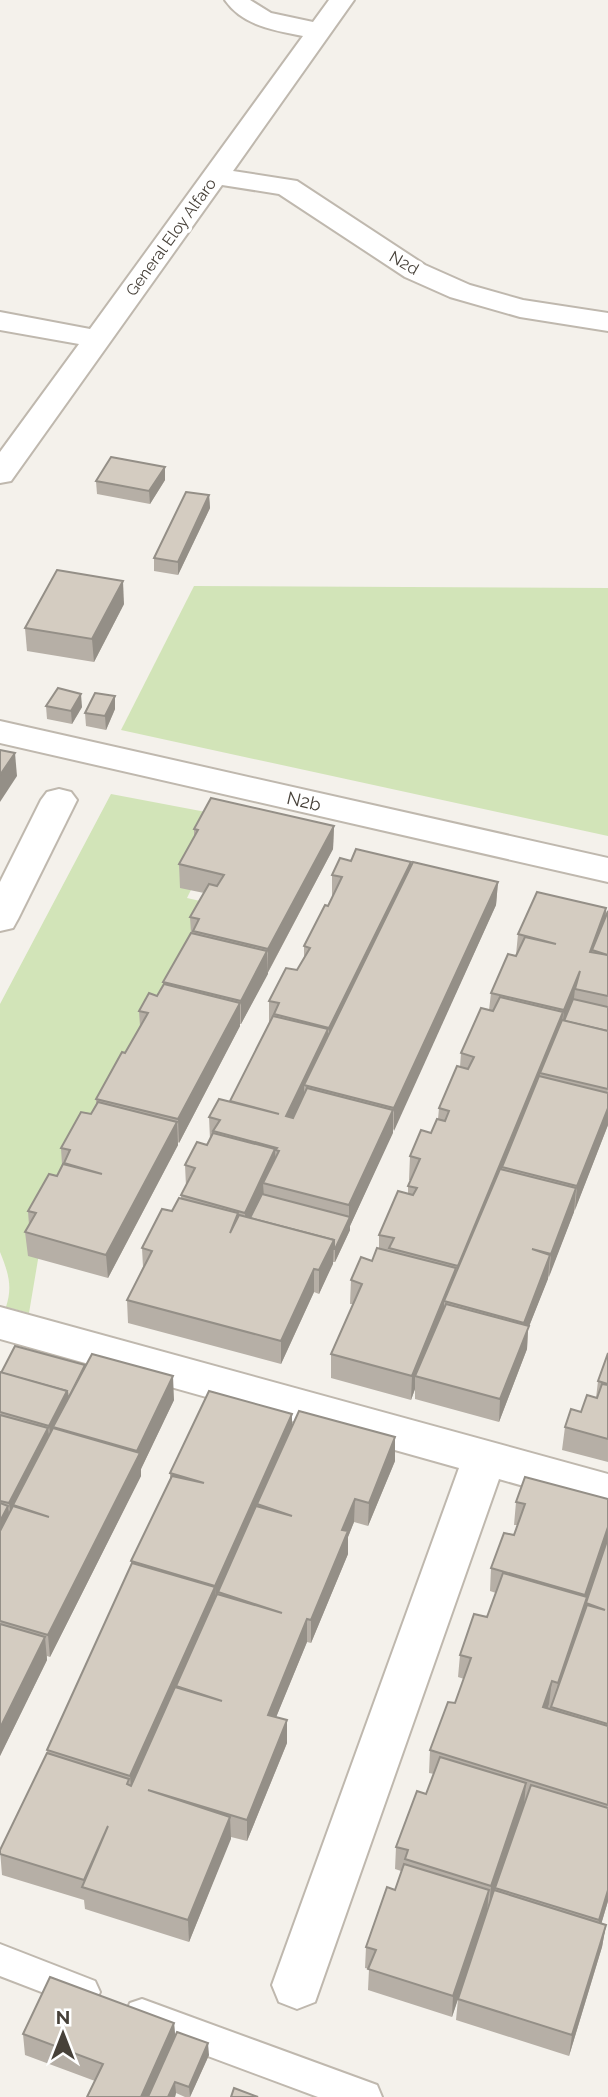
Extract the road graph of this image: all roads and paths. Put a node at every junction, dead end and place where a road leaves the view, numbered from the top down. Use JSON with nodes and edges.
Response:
{"nodes":[{"id":1,"x":237,"y":0,"type":"edge"},
{"id":2,"x":342,"y":0,"type":"edge"},
{"id":3,"x":320,"y":31,"type":"junction"},
{"id":4,"x":215,"y":176,"type":"junction"},
{"id":5,"x":0,"y":321,"type":"edge"},
{"id":6,"x":608,"y":322,"type":"edge"},
{"id":7,"x":97,"y":339,"type":"junction"},
{"id":8,"x":0,"y":474,"type":"edge"},
{"id":9,"x":0,"y":732,"type":"edge"},
{"id":10,"x":59,"y":800,"type":"dead end"},
{"id":11,"x":608,"y":870,"type":"edge"},
{"id":12,"x":0,"y":919,"type":"edge"},
{"id":13,"x":0,"y":1323,"type":"edge"},
{"id":14,"x":484,"y":1459,"type":"junction"},
{"id":15,"x":608,"y":1492,"type":"edge"},
{"id":16,"x":0,"y":1960,"type":"edge"},
{"id":17,"x":297,"y":1985,"type":"dead end"},
{"id":18,"x":364,"y":2097,"type":"edge"}],
"edges":[{"from":1,"to":3,"type":"street"},
{"from":2,"to":3,"type":"street","name":"General Eloy Alfaro"},
{"from":3,"to":4,"type":"street","name":"General Eloy Alfaro"},
{"from":4,"to":6,"type":"street","name":"N2d"},
{"from":4,"to":7,"type":"street","name":"General Eloy Alfaro"},
{"from":5,"to":7,"type":"street"},
{"from":7,"to":8,"type":"street","name":"General Eloy Alfaro"},
{"from":9,"to":11,"type":"street","name":"N2b"},
{"from":10,"to":12,"type":"street"},
{"from":13,"to":14,"type":"street"},
{"from":14,"to":15,"type":"street"},
{"from":14,"to":17,"type":"street"},
{"from":16,"to":18,"type":"lane"}]}
